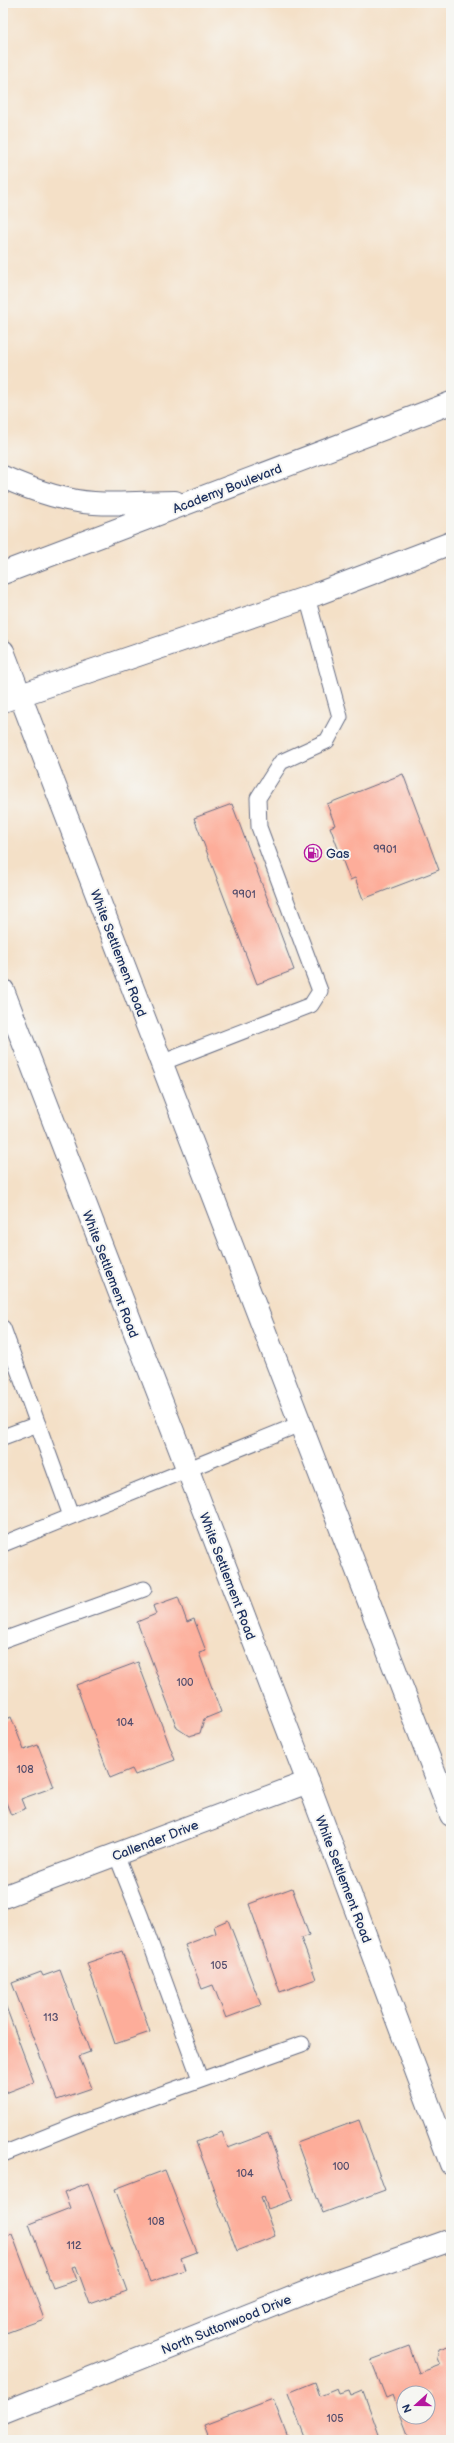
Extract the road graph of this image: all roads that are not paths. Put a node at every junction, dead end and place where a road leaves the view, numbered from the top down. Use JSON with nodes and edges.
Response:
{"nodes":[{"id":1,"x":451,"y":403,"type":"edge"},
{"id":2,"x":3,"y":477,"type":"edge"},
{"id":3,"x":190,"y":502,"type":"junction"},
{"id":4,"x":451,"y":543,"type":"edge"},
{"id":5,"x":3,"y":573,"type":"edge"},
{"id":6,"x":307,"y":597,"type":"junction"},
{"id":7,"x":3,"y":651,"type":"edge"},
{"id":8,"x":11,"y":698,"type":"edge"},
{"id":9,"x":3,"y":990,"type":"edge"},
{"id":10,"x":161,"y":1063,"type":"junction"},
{"id":11,"x":3,"y":1328,"type":"edge"},
{"id":12,"x":38,"y":1424,"type":"junction"},
{"id":13,"x":300,"y":1424,"type":"junction"},
{"id":14,"x":3,"y":1437,"type":"edge"},
{"id":15,"x":187,"y":1470,"type":"junction"},
{"id":16,"x":71,"y":1516,"type":"junction"},
{"id":17,"x":3,"y":1544,"type":"edge"},
{"id":18,"x":144,"y":1589,"type":"dead end"},
{"id":19,"x":3,"y":1640,"type":"edge"},
{"id":20,"x":308,"y":1782,"type":"junction"},
{"id":21,"x":451,"y":1815,"type":"edge"},
{"id":22,"x":116,"y":1854,"type":"junction"},
{"id":23,"x":3,"y":1897,"type":"edge"},
{"id":24,"x":302,"y":2044,"type":"dead end"},
{"id":25,"x":200,"y":2079,"type":"junction"},
{"id":26,"x":3,"y":2154,"type":"edge"},
{"id":27,"x":451,"y":2164,"type":"edge"},
{"id":28,"x":451,"y":2240,"type":"edge"},
{"id":29,"x":3,"y":2413,"type":"edge"}],
"edges":[{"from":1,"to":3,"type":"main road","name":"Academy Boulevard"},
{"from":2,"to":3,"type":"main road"},
{"from":3,"to":5,"type":"main road","name":"Academy Boulevard"},
{"from":4,"to":6,"type":"main road"},
{"from":6,"to":8,"type":"main road"},
{"from":6,"to":10,"type":"lane"},
{"from":7,"to":8,"type":"main road","name":"White Settlement Road"},
{"from":8,"to":10,"type":"main road","name":"White Settlement Road"},
{"from":9,"to":15,"type":"main road","name":"White Settlement Road"},
{"from":10,"to":13,"type":"main road","name":"White Settlement Road"},
{"from":11,"to":12,"type":"lane"},
{"from":12,"to":14,"type":"lane"},
{"from":12,"to":16,"type":"lane"},
{"from":13,"to":15,"type":"lane"},
{"from":13,"to":21,"type":"main road","name":"White Settlement Road"},
{"from":15,"to":16,"type":"lane"},
{"from":15,"to":20,"type":"main road","name":"White Settlement Road"},
{"from":16,"to":17,"type":"lane"},
{"from":18,"to":19,"type":"lane"},
{"from":20,"to":22,"type":"main road","name":"Callender Drive"},
{"from":20,"to":27,"type":"main road","name":"White Settlement Road"},
{"from":22,"to":23,"type":"main road","name":"Callender Drive"},
{"from":22,"to":25,"type":"lane"},
{"from":24,"to":25,"type":"lane"},
{"from":25,"to":26,"type":"lane"},
{"from":28,"to":29,"type":"main road","name":"North Suttonwood Drive"}]}
